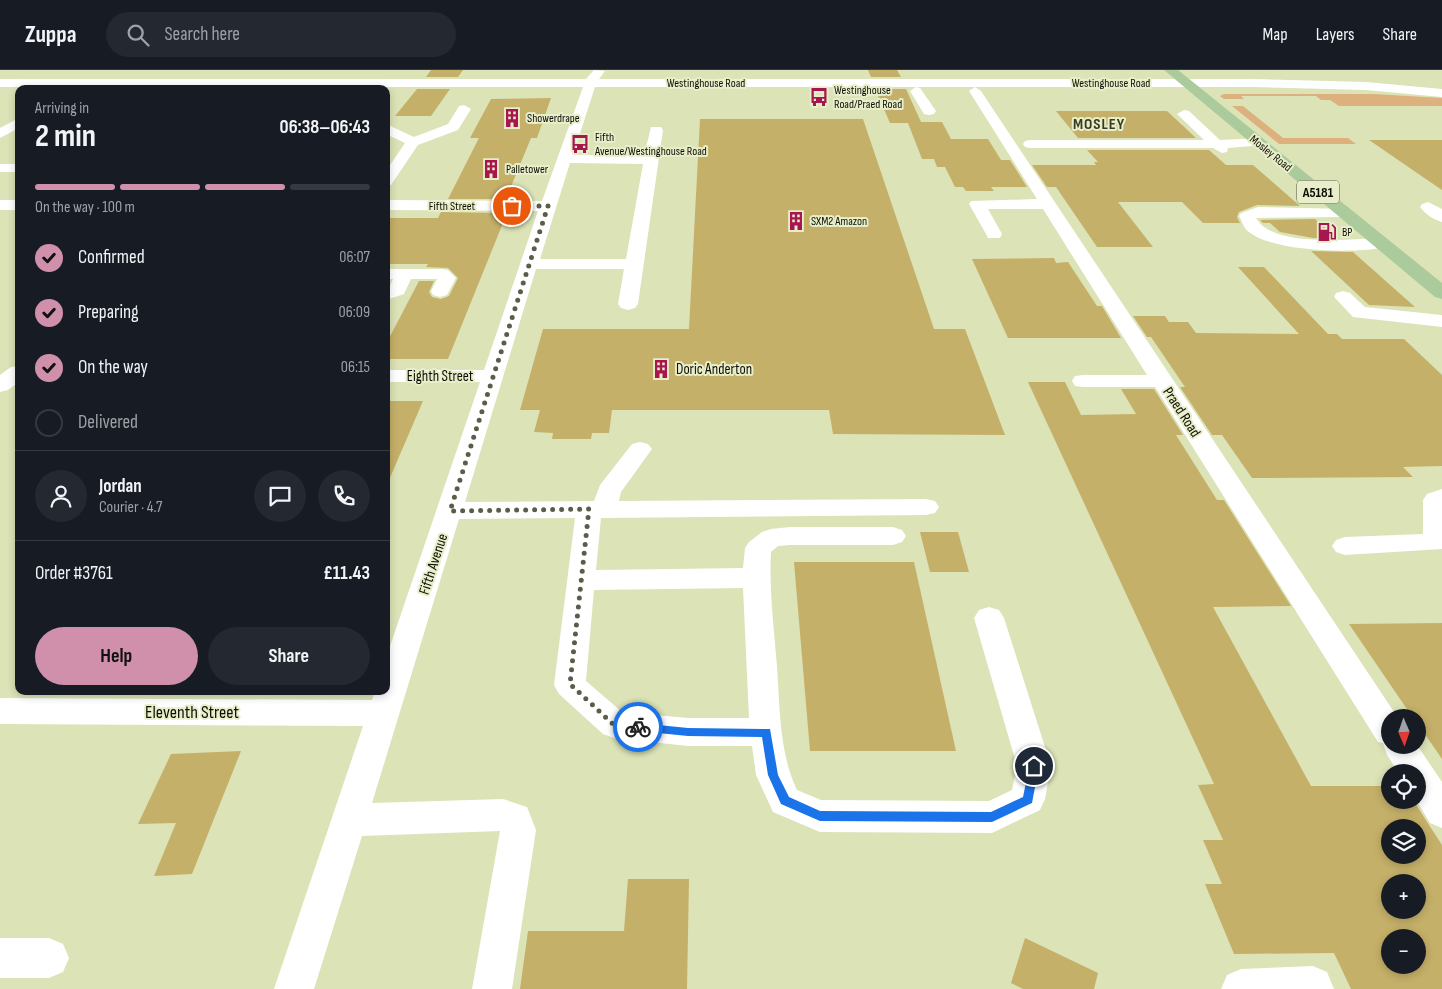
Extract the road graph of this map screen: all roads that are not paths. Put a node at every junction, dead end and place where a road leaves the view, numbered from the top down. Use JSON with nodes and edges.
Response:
{"nodes":[{"id":1,"x":341,"y":70,"type":"edge"},
{"id":2,"x":1090,"y":70,"type":"edge"},
{"id":3,"x":1170,"y":70,"type":"edge"},
{"id":4,"x":804,"y":79,"type":"edge"},
{"id":5,"x":592,"y":81,"type":"edge"},
{"id":6,"x":0,"y":83,"type":"edge"},
{"id":7,"x":51,"y":85,"type":"edge"},
{"id":8,"x":330,"y":85,"type":"edge"},
{"id":9,"x":382,"y":85,"type":"edge"},
{"id":10,"x":1190,"y":86,"type":"junction"},
{"id":11,"x":0,"y":91,"type":"edge"},
{"id":12,"x":15,"y":91,"type":"edge"},
{"id":13,"x":390,"y":91,"type":"edge"},
{"id":14,"x":916,"y":91,"type":"junction"},
{"id":15,"x":975,"y":91,"type":"junction"},
{"id":16,"x":1442,"y":93,"type":"edge"},
{"id":17,"x":464,"y":109,"type":"dead end"},
{"id":18,"x":929,"y":111,"type":"dead end"},
{"id":19,"x":1184,"y":114,"type":"dead end"},
{"id":20,"x":0,"y":124,"type":"edge"},
{"id":21,"x":15,"y":124,"type":"edge"},
{"id":22,"x":15,"y":126,"type":"edge"},
{"id":23,"x":390,"y":126,"type":"edge"},
{"id":24,"x":656,"y":130,"type":"dead end"},
{"id":25,"x":0,"y":134,"type":"edge"},
{"id":26,"x":413,"y":142,"type":"junction"},
{"id":27,"x":1259,"y":142,"type":"junction"},
{"id":28,"x":1030,"y":144,"type":"dead end"},
{"id":29,"x":1217,"y":144,"type":"junction"},
{"id":30,"x":1230,"y":156,"type":"dead end"},
{"id":31,"x":565,"y":159,"type":"junction"},
{"id":32,"x":651,"y":160,"type":"junction"},
{"id":33,"x":0,"y":168,"type":"edge"},
{"id":34,"x":15,"y":168,"type":"edge"},
{"id":35,"x":390,"y":174,"type":"edge"},
{"id":36,"x":1048,"y":204,"type":"junction"},
{"id":37,"x":0,"y":205,"type":"edge"},
{"id":38,"x":15,"y":205,"type":"edge"},
{"id":39,"x":390,"y":205,"type":"edge"},
{"id":40,"x":548,"y":206,"type":"junction"},
{"id":41,"x":1428,"y":207,"type":"dead end"},
{"id":42,"x":1342,"y":212,"type":"junction"},
{"id":43,"x":1442,"y":217,"type":"edge"},
{"id":44,"x":994,"y":234,"type":"dead end"},
{"id":45,"x":1380,"y":243,"type":"junction"},
{"id":46,"x":529,"y":264,"type":"junction"},
{"id":47,"x":634,"y":264,"type":"junction"},
{"id":48,"x":390,"y":274,"type":"edge"},
{"id":49,"x":405,"y":274,"type":"junction"},
{"id":50,"x":440,"y":291,"type":"dead end"},
{"id":51,"x":390,"y":293,"type":"edge"},
{"id":52,"x":1442,"y":293,"type":"edge"},
{"id":53,"x":1343,"y":297,"type":"dead end"},
{"id":54,"x":628,"y":304,"type":"dead end"},
{"id":55,"x":1442,"y":321,"type":"edge"},
{"id":56,"x":390,"y":376,"type":"edge"},
{"id":57,"x":494,"y":376,"type":"junction"},
{"id":58,"x":1084,"y":381,"type":"dead end"},
{"id":59,"x":1162,"y":381,"type":"junction"},
{"id":60,"x":640,"y":449,"type":"dead end"},
{"id":61,"x":1442,"y":497,"type":"edge"},
{"id":62,"x":926,"y":507,"type":"dead end"},
{"id":63,"x":597,"y":509,"type":"junction"},
{"id":64,"x":450,"y":511,"type":"junction"},
{"id":65,"x":893,"y":536,"type":"dead end"},
{"id":66,"x":1345,"y":546,"type":"dead end"},
{"id":67,"x":756,"y":578,"type":"junction"},
{"id":68,"x":581,"y":580,"type":"junction"},
{"id":69,"x":989,"y":618,"type":"dead end"},
{"id":70,"x":24,"y":704,"type":"edge"},
{"id":71,"x":385,"y":713,"type":"junction"},
{"id":72,"x":1381,"y":718,"type":"edge"},
{"id":73,"x":766,"y":732,"type":"junction"},
{"id":74,"x":1426,"y":787,"type":"edge"},
{"id":75,"x":1442,"y":812,"type":"edge"},
{"id":76,"x":350,"y":820,"type":"junction"},
{"id":77,"x":0,"y":958,"type":"edge"},
{"id":78,"x":49,"y":958,"type":"dead end"},
{"id":79,"x":294,"y":989,"type":"edge"},
{"id":80,"x":492,"y":989,"type":"edge"},
{"id":81,"x":1241,"y":989,"type":"edge"},
{"id":82,"x":1314,"y":989,"type":"edge"}],
"edges":[{"from":1,"to":8,"type":"street"},
{"from":2,"to":4,"type":"street"},
{"from":3,"to":10,"type":"main road","name":"Mosley Road","number":"A5181"},
{"from":4,"to":5,"type":"street","name":"Westinghouse Road"},
{"from":4,"to":10,"type":"street","name":"Westinghouse Road"},
{"from":4,"to":14,"type":"street","name":"Westinghouse Road"},
{"from":5,"to":9,"type":"street","name":"Westinghouse Road"},
{"from":5,"to":13,"type":"street","name":"Westinghouse Road"},
{"from":5,"to":31,"type":"street","name":"Fifth Avenue"},
{"from":6,"to":7,"type":"street","name":"Westinghouse Road"},
{"from":10,"to":15,"type":"street","name":"Westinghouse Road"},
{"from":10,"to":16,"type":"street","name":"Westinghouse Road"},
{"from":10,"to":27,"type":"main road","name":"Mosley Road","number":"A5181"},
{"from":11,"to":12,"type":"street"},
{"from":14,"to":15,"type":"street","name":"Westinghouse Road"},
{"from":14,"to":18,"type":"street"},
{"from":15,"to":36,"type":"street","name":"Praed Road"},
{"from":17,"to":26,"type":"street"},
{"from":19,"to":29,"type":"street"},
{"from":20,"to":21,"type":"street"},
{"from":22,"to":25,"type":"street"},
{"from":23,"to":26,"type":"street"},
{"from":24,"to":32,"type":"street"},
{"from":26,"to":35,"type":"street"},
{"from":27,"to":29,"type":"street"},
{"from":27,"to":42,"type":"main road","name":"Mosley Road","number":"A5181"},
{"from":28,"to":29,"type":"street"},
{"from":29,"to":30,"type":"street"},
{"from":31,"to":32,"type":"street"},
{"from":31,"to":40,"type":"street","name":"Fifth Avenue"},
{"from":32,"to":47,"type":"street"},
{"from":33,"to":34,"type":"street"},
{"from":36,"to":44,"type":"street"},
{"from":36,"to":59,"type":"street","name":"Praed Road"},
{"from":37,"to":38,"type":"street"},
{"from":39,"to":40,"type":"street","name":"Fifth Street"},
{"from":40,"to":46,"type":"street","name":"Fifth Avenue"},
{"from":41,"to":43,"type":"street"},
{"from":42,"to":45,"type":"main road","name":"Mosley Road","number":"A5181"},
{"from":42,"to":45,"type":"street"},
{"from":45,"to":52,"type":"main road","name":"Mosley Road","number":"A5181"},
{"from":46,"to":47,"type":"street"},
{"from":46,"to":57,"type":"street","name":"Fifth Avenue"},
{"from":47,"to":54,"type":"street"},
{"from":48,"to":49,"type":"street"},
{"from":49,"to":50,"type":"street"},
{"from":49,"to":51,"type":"street"},
{"from":53,"to":55,"type":"street"},
{"from":56,"to":57,"type":"street","name":"Eighth Street"},
{"from":57,"to":64,"type":"street","name":"Fifth Avenue"},
{"from":58,"to":59,"type":"street"},
{"from":59,"to":72,"type":"street","name":"Praed Road"},
{"from":60,"to":63,"type":"street"},
{"from":61,"to":66,"type":"street"},
{"from":62,"to":63,"type":"street"},
{"from":63,"to":64,"type":"street"},
{"from":63,"to":68,"type":"street"},
{"from":64,"to":71,"type":"street","name":"Fifth Avenue"},
{"from":65,"to":67,"type":"street"},
{"from":67,"to":68,"type":"street"},
{"from":67,"to":73,"type":"street"},
{"from":68,"to":73,"type":"street"},
{"from":69,"to":73,"type":"street"},
{"from":70,"to":71,"type":"street","name":"Eleventh Street"},
{"from":71,"to":76,"type":"street","name":"Fifth Avenue"},
{"from":74,"to":75,"type":"street"},
{"from":76,"to":79,"type":"street","name":"Fifth Avenue"},
{"from":76,"to":80,"type":"street"},
{"from":77,"to":78,"type":"street"},
{"from":81,"to":82,"type":"street"}]}
